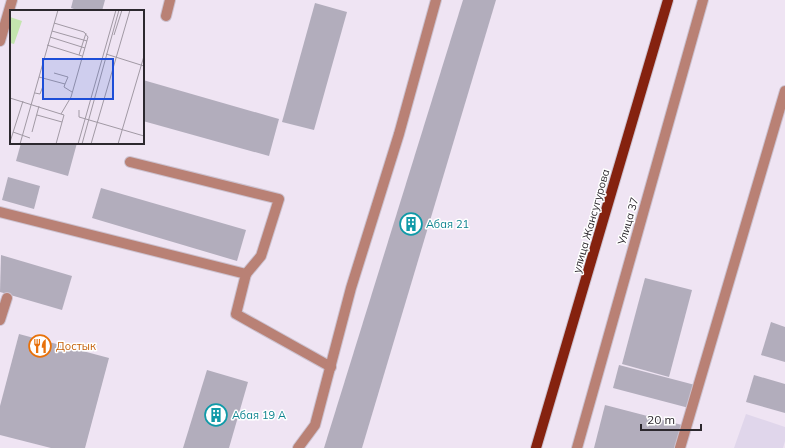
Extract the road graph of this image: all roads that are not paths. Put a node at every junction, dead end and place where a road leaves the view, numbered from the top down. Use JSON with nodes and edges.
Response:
{"nodes":[{"id":1,"x":12,"y":0,"type":"edge"},
{"id":2,"x":170,"y":0,"type":"edge"},
{"id":3,"x":436,"y":0,"type":"edge"},
{"id":4,"x":668,"y":0,"type":"edge"},
{"id":5,"x":703,"y":0,"type":"edge"},
{"id":6,"x":166,"y":16,"type":"dead end"},
{"id":7,"x":0,"y":41,"type":"edge"},
{"id":8,"x":785,"y":90,"type":"edge"},
{"id":9,"x":130,"y":162,"type":"dead end"},
{"id":10,"x":0,"y":212,"type":"edge"},
{"id":11,"x":246,"y":274,"type":"junction"},
{"id":12,"x":7,"y":298,"type":"dead end"},
{"id":13,"x":0,"y":320,"type":"edge"},
{"id":14,"x":331,"y":367,"type":"junction"},
{"id":15,"x":298,"y":448,"type":"edge"},
{"id":16,"x":536,"y":448,"type":"edge"},
{"id":17,"x":577,"y":448,"type":"edge"},
{"id":18,"x":680,"y":448,"type":"edge"}],
"edges":[{"from":1,"to":7,"type":"street"},
{"from":2,"to":6,"type":"street"},
{"from":3,"to":14,"type":"street"},
{"from":4,"to":16,"type":"main road","name":"улица Жансугурова"},
{"from":5,"to":17,"type":"street","name":"Улица 37"},
{"from":8,"to":18,"type":"street"},
{"from":9,"to":11,"type":"street"},
{"from":10,"to":11,"type":"street"},
{"from":11,"to":14,"type":"street"},
{"from":12,"to":13,"type":"street"},
{"from":14,"to":15,"type":"street"}]}
